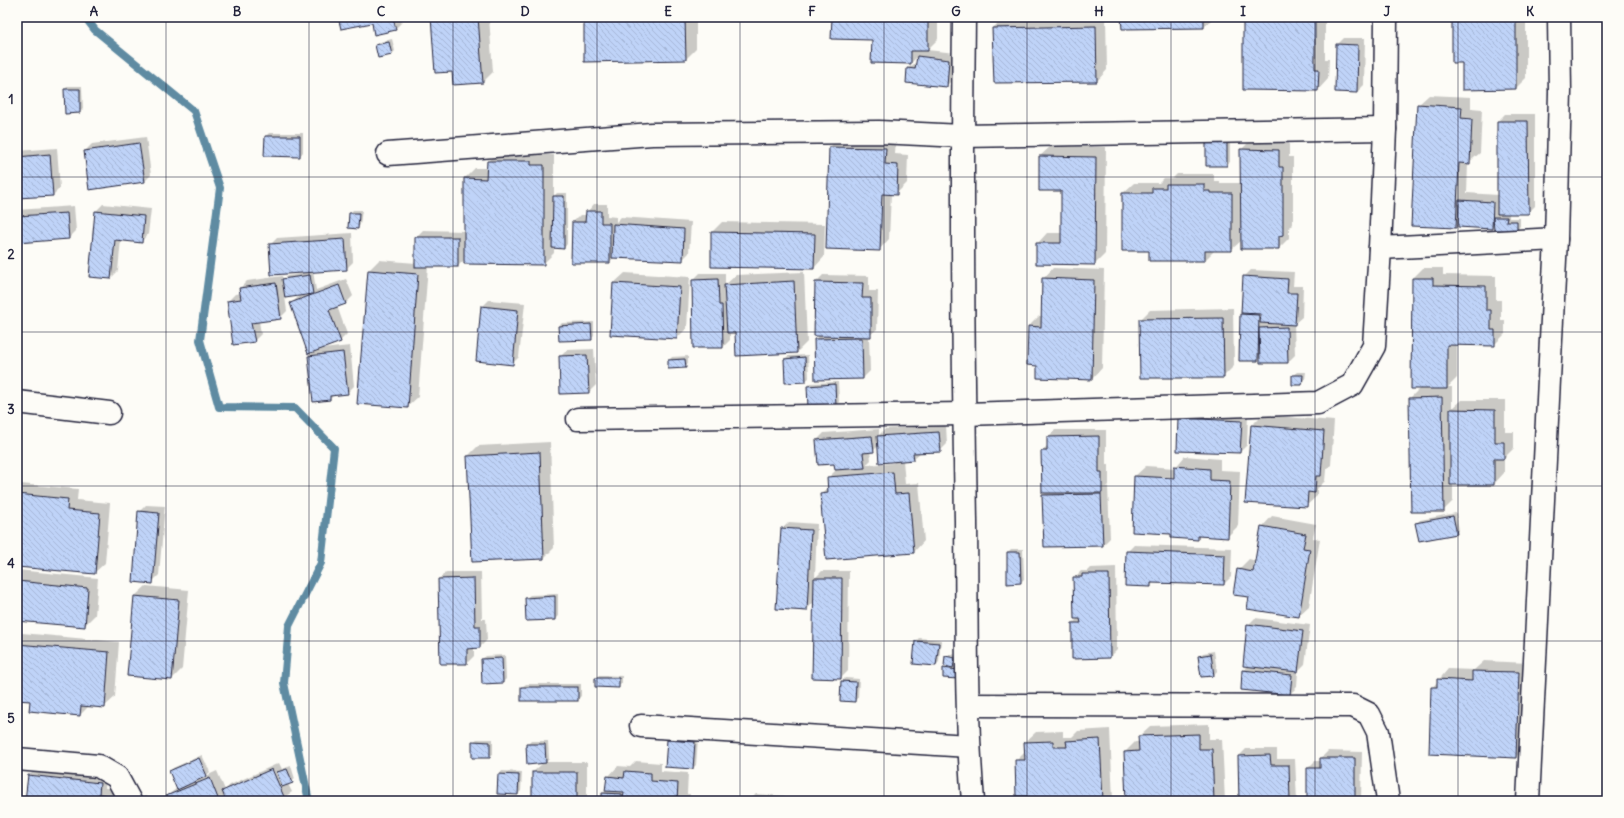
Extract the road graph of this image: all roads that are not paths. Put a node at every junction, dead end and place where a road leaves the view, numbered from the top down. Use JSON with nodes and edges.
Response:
{"nodes":[{"id":1,"x":964,"y":17,"type":"edge"},
{"id":2,"x":1386,"y":17,"type":"edge"},
{"id":3,"x":1559,"y":17,"type":"edge"},
{"id":4,"x":1385,"y":129,"type":"junction"},
{"id":5,"x":962,"y":136,"type":"junction"},
{"id":6,"x":388,"y":154,"type":"dead end"},
{"id":7,"x":1556,"y":239,"type":"junction"},
{"id":8,"x":1380,"y":248,"type":"junction"},
{"id":9,"x":17,"y":402,"type":"edge"},
{"id":10,"x":109,"y":413,"type":"dead end"},
{"id":11,"x":964,"y":414,"type":"junction"},
{"id":12,"x":578,"y":419,"type":"dead end"},
{"id":13,"x":969,"y":705,"type":"junction"},
{"id":14,"x":641,"y":726,"type":"dead end"},
{"id":15,"x":969,"y":746,"type":"junction"},
{"id":16,"x":17,"y":759,"type":"edge"},
{"id":17,"x":130,"y":801,"type":"edge"},
{"id":18,"x":973,"y":801,"type":"edge"},
{"id":19,"x":1388,"y":801,"type":"edge"},
{"id":20,"x":1528,"y":801,"type":"edge"}],
"edges":[{"from":1,"to":5,"type":"street"},
{"from":2,"to":4,"type":"street"},
{"from":3,"to":7,"type":"street"},
{"from":4,"to":5,"type":"street"},
{"from":4,"to":8,"type":"street"},
{"from":5,"to":6,"type":"street"},
{"from":5,"to":11,"type":"street"},
{"from":7,"to":8,"type":"street"},
{"from":7,"to":20,"type":"street"},
{"from":8,"to":11,"type":"street"},
{"from":9,"to":10,"type":"street"},
{"from":11,"to":12,"type":"street"},
{"from":11,"to":13,"type":"street"},
{"from":13,"to":15,"type":"street"},
{"from":13,"to":19,"type":"street"},
{"from":14,"to":15,"type":"street"},
{"from":15,"to":18,"type":"street"},
{"from":16,"to":17,"type":"street"}]}
